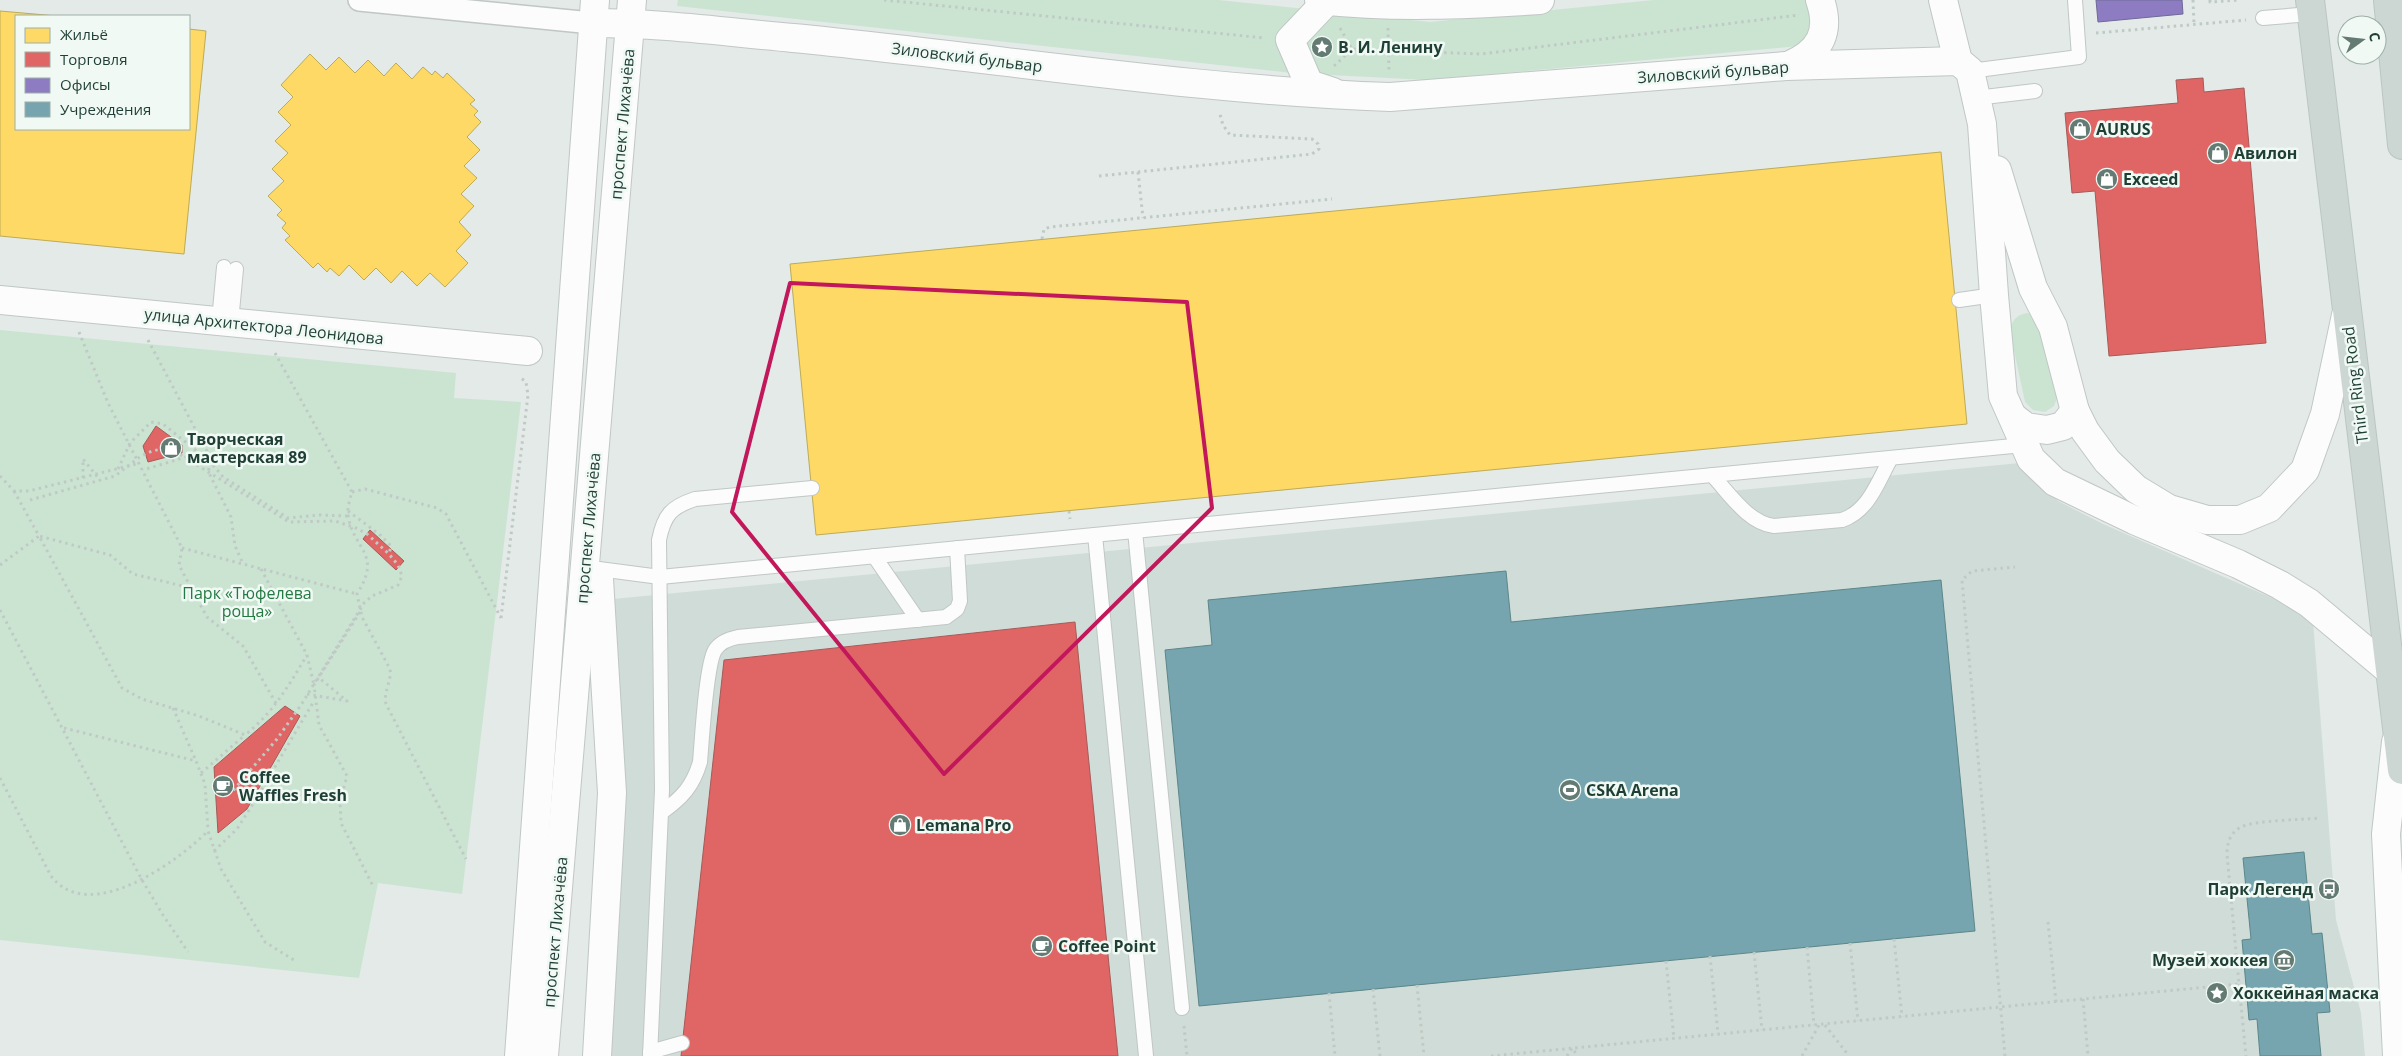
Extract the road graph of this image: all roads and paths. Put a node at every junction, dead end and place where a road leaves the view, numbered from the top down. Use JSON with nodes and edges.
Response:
{"nodes":[{"id":1,"x":359,"y":0,"type":"edge"},
{"id":2,"x":884,"y":0,"type":"edge"},
{"id":3,"x":1324,"y":0,"type":"edge"},
{"id":4,"x":1540,"y":0,"type":"edge"},
{"id":5,"x":1944,"y":0,"type":"edge"},
{"id":6,"x":2075,"y":0,"type":"edge"},
{"id":7,"x":2193,"y":0,"type":"edge"},
{"id":8,"x":2210,"y":0,"type":"edge"},
{"id":9,"x":2239,"y":0,"type":"edge"},
{"id":10,"x":2388,"y":0,"type":"edge"},
{"id":11,"x":1388,"y":6,"type":"junction"},
{"id":12,"x":2310,"y":7,"type":"edge"},
{"id":13,"x":1810,"y":8,"type":"edge"},
{"id":14,"x":594,"y":11,"type":"edge"},
{"id":15,"x":631,"y":12,"type":"edge"},
{"id":16,"x":2264,"y":18,"type":"joint"},
{"id":17,"x":2194,"y":24,"type":"junction"},
{"id":18,"x":2078,"y":34,"type":"junction"},
{"id":19,"x":1290,"y":40,"type":"junction"},
{"id":20,"x":1388,"y":50,"type":"junction"},
{"id":21,"x":1790,"y":65,"type":"junction"},
{"id":22,"x":1964,"y":66,"type":"junction"},
{"id":23,"x":1333,"y":68,"type":"dead end"},
{"id":24,"x":2035,"y":91,"type":"dead end"},
{"id":25,"x":1342,"y":95,"type":"junction"},
{"id":26,"x":1390,"y":97,"type":"junction"},
{"id":27,"x":1219,"y":111,"type":"dead end"},
{"id":28,"x":1979,"y":111,"type":"junction"},
{"id":29,"x":2402,"y":145,"type":"edge"},
{"id":30,"x":1138,"y":172,"type":"junction"},
{"id":31,"x":1099,"y":176,"type":"dead end"},
{"id":32,"x":1332,"y":200,"type":"dead end"},
{"id":33,"x":1143,"y":218,"type":"junction"},
{"id":34,"x":1042,"y":239,"type":"dead end"},
{"id":35,"x":230,"y":268,"type":"dead end"},
{"id":36,"x":0,"y":300,"type":"edge"},
{"id":37,"x":1959,"y":300,"type":"dead end"},
{"id":38,"x":1994,"y":301,"type":"junction"},
{"id":39,"x":2041,"y":303,"type":"junction"},
{"id":40,"x":2347,"y":311,"type":"junction"},
{"id":41,"x":225,"y":322,"type":"junction"},
{"id":42,"x":79,"y":332,"type":"dead end"},
{"id":43,"x":148,"y":340,"type":"dead end"},
{"id":44,"x":274,"y":351,"type":"dead end"},
{"id":45,"x":528,"y":351,"type":"dead end"},
{"id":46,"x":518,"y":376,"type":"dead end"},
{"id":47,"x":2075,"y":411,"type":"junction"},
{"id":48,"x":2012,"y":417,"type":"junction"},
{"id":49,"x":130,"y":443,"type":"junction"},
{"id":50,"x":2023,"y":445,"type":"junction"},
{"id":51,"x":1891,"y":458,"type":"junction"},
{"id":52,"x":208,"y":460,"type":"junction"},
{"id":53,"x":140,"y":463,"type":"junction"},
{"id":54,"x":118,"y":469,"type":"junction"},
{"id":55,"x":143,"y":470,"type":"junction"},
{"id":56,"x":1712,"y":475,"type":"junction"},
{"id":57,"x":0,"y":476,"type":"edge"},
{"id":58,"x":83,"y":478,"type":"junction"},
{"id":59,"x":100,"y":480,"type":"junction"},
{"id":60,"x":812,"y":488,"type":"dead end"},
{"id":61,"x":14,"y":491,"type":"junction"},
{"id":62,"x":352,"y":492,"type":"junction"},
{"id":63,"x":30,"y":500,"type":"dead end"},
{"id":64,"x":348,"y":511,"type":"junction"},
{"id":65,"x":348,"y":516,"type":"junction"},
{"id":66,"x":1136,"y":531,"type":"junction"},
{"id":67,"x":1095,"y":535,"type":"junction"},
{"id":68,"x":39,"y":536,"type":"junction"},
{"id":69,"x":596,"y":540,"type":"dead end"},
{"id":70,"x":182,"y":548,"type":"junction"},
{"id":71,"x":957,"y":548,"type":"junction"},
{"id":72,"x":389,"y":554,"type":"junction"},
{"id":73,"x":874,"y":556,"type":"junction"},
{"id":74,"x":243,"y":564,"type":"junction"},
{"id":75,"x":0,"y":565,"type":"edge"},
{"id":76,"x":2015,"y":567,"type":"dead end"},
{"id":77,"x":261,"y":569,"type":"junction"},
{"id":78,"x":599,"y":569,"type":"junction"},
{"id":79,"x":660,"y":577,"type":"junction"},
{"id":80,"x":191,"y":588,"type":"junction"},
{"id":81,"x":357,"y":594,"type":"junction"},
{"id":82,"x":0,"y":610,"type":"edge"},
{"id":83,"x":360,"y":611,"type":"junction"},
{"id":84,"x":918,"y":620,"type":"junction"},
{"id":85,"x":308,"y":655,"type":"junction"},
{"id":86,"x":2388,"y":670,"type":"junction"},
{"id":87,"x":317,"y":677,"type":"junction"},
{"id":88,"x":314,"y":685,"type":"junction"},
{"id":89,"x":307,"y":694,"type":"junction"},
{"id":90,"x":315,"y":700,"type":"junction"},
{"id":91,"x":276,"y":705,"type":"junction"},
{"id":92,"x":172,"y":708,"type":"junction"},
{"id":93,"x":64,"y":728,"type":"junction"},
{"id":94,"x":2398,"y":728,"type":"junction"},
{"id":95,"x":245,"y":736,"type":"junction"},
{"id":96,"x":196,"y":762,"type":"junction"},
{"id":97,"x":2402,"y":770,"type":"edge"},
{"id":98,"x":201,"y":772,"type":"junction"},
{"id":99,"x":0,"y":778,"type":"edge"},
{"id":100,"x":231,"y":793,"type":"dead end"},
{"id":101,"x":662,"y":812,"type":"junction"},
{"id":102,"x":2319,"y":818,"type":"dead end"},
{"id":103,"x":208,"y":831,"type":"junction"},
{"id":104,"x":214,"y":851,"type":"junction"},
{"id":105,"x":466,"y":859,"type":"dead end"},
{"id":106,"x":142,"y":880,"type":"junction"},
{"id":107,"x":374,"y":888,"type":"dead end"},
{"id":108,"x":2048,"y":922,"type":"dead end"},
{"id":109,"x":1894,"y":939,"type":"dead end"},
{"id":110,"x":1850,"y":943,"type":"dead end"},
{"id":111,"x":1807,"y":947,"type":"dead end"},
{"id":112,"x":188,"y":952,"type":"dead end"},
{"id":113,"x":1754,"y":952,"type":"dead end"},
{"id":114,"x":1710,"y":956,"type":"dead end"},
{"id":115,"x":1666,"y":961,"type":"dead end"},
{"id":116,"x":297,"y":962,"type":"dead end"},
{"id":117,"x":2239,"y":984,"type":"junction"},
{"id":118,"x":1417,"y":985,"type":"dead end"},
{"id":119,"x":1373,"y":989,"type":"dead end"},
{"id":120,"x":1329,"y":993,"type":"dead end"},
{"id":121,"x":2083,"y":999,"type":"junction"},
{"id":122,"x":2056,"y":1002,"type":"junction"},
{"id":123,"x":2000,"y":1007,"type":"junction"},
{"id":124,"x":1182,"y":1008,"type":"joint"},
{"id":125,"x":1902,"y":1017,"type":"junction"},
{"id":126,"x":1858,"y":1021,"type":"junction"},
{"id":127,"x":1824,"y":1024,"type":"junction"},
{"id":128,"x":1816,"y":1025,"type":"junction"},
{"id":129,"x":1762,"y":1030,"type":"junction"},
{"id":130,"x":1718,"y":1034,"type":"junction"},
{"id":131,"x":1674,"y":1039,"type":"junction"},
{"id":132,"x":682,"y":1043,"type":"dead end"},
{"id":133,"x":1572,"y":1048,"type":"junction"},
{"id":134,"x":650,"y":1054,"type":"edge"},
{"id":135,"x":520,"y":1056,"type":"edge"},
{"id":136,"x":544,"y":1056,"type":"edge"},
{"id":137,"x":597,"y":1056,"type":"edge"},
{"id":138,"x":1146,"y":1056,"type":"edge"},
{"id":139,"x":1187,"y":1056,"type":"edge"},
{"id":140,"x":1335,"y":1056,"type":"edge"},
{"id":141,"x":1380,"y":1056,"type":"edge"},
{"id":142,"x":1424,"y":1056,"type":"edge"},
{"id":143,"x":1491,"y":1056,"type":"edge"},
{"id":144,"x":1567,"y":1056,"type":"edge"},
{"id":145,"x":1578,"y":1056,"type":"edge"},
{"id":146,"x":1802,"y":1056,"type":"edge"},
{"id":147,"x":1849,"y":1056,"type":"edge"},
{"id":148,"x":2005,"y":1056,"type":"edge"},
{"id":149,"x":2088,"y":1056,"type":"edge"},
{"id":150,"x":2246,"y":1056,"type":"edge"},
{"id":151,"x":2398,"y":1056,"type":"edge"}],
"edges":[{"from":1,"to":14,"type":"street"},
{"from":2,"to":19,"type":"path"},
{"from":3,"to":11,"type":"street"},
{"from":3,"to":19,"type":"street"},
{"from":4,"to":11,"type":"street"},
{"from":5,"to":22,"type":"street"},
{"from":6,"to":18,"type":"lane"},
{"from":7,"to":17,"type":"path"},
{"from":8,"to":9,"type":"path"},
{"from":10,"to":29,"type":"main road"},
{"from":11,"to":20,"type":"path"},
{"from":12,"to":16,"type":"lane"},
{"from":12,"to":40,"type":"main road","name":"Third Ring Road"},
{"from":13,"to":20,"type":"path"},
{"from":13,"to":21,"type":"street"},
{"from":14,"to":15,"type":"street","name":"Зиловский бульвар"},
{"from":14,"to":135,"type":"street","name":"проспект Лихачёва"},
{"from":15,"to":25,"type":"street","name":"Зиловский бульвар"},
{"from":15,"to":136,"type":"street","name":"проспект Лихачёва"},
{"from":16,"to":17,"type":"path"},
{"from":17,"to":18,"type":"path"},
{"from":18,"to":22,"type":"lane","name":"Зиловский бульвар"},
{"from":19,"to":25,"type":"street","name":"Зиловский бульвар"},
{"from":20,"to":23,"type":"path"},
{"from":20,"to":26,"type":"path"},
{"from":21,"to":22,"type":"street","name":"Зиловский бульвар"},
{"from":21,"to":26,"type":"street","name":"Зиловский бульвар"},
{"from":22,"to":28,"type":"street"},
{"from":24,"to":28,"type":"lane"},
{"from":25,"to":26,"type":"street","name":"Зиловский бульвар"},
{"from":27,"to":30,"type":"path"},
{"from":28,"to":38,"type":"street"},
{"from":28,"to":39,"type":"street"},
{"from":30,"to":31,"type":"path"},
{"from":30,"to":33,"type":"path"},
{"from":32,"to":33,"type":"path"},
{"from":33,"to":34,"type":"path"},
{"from":35,"to":41,"type":"lane"},
{"from":36,"to":41,"type":"street","name":"улица Архитектора Леонидова"},
{"from":37,"to":38,"type":"lane"},
{"from":38,"to":39,"type":"street"},
{"from":38,"to":48,"type":"street"},
{"from":39,"to":47,"type":"street"},
{"from":40,"to":47,"type":"street"},
{"from":40,"to":86,"type":"main road","name":"Third Ring Road"},
{"from":41,"to":45,"type":"street","name":"улица Архитектора Леонидова"},
{"from":42,"to":49,"type":"path"},
{"from":43,"to":52,"type":"path"},
{"from":44,"to":62,"type":"path"},
{"from":46,"to":62,"type":"path"},
{"from":47,"to":48,"type":"street"},
{"from":48,"to":50,"type":"street"},
{"from":49,"to":52,"type":"path"},
{"from":49,"to":53,"type":"path"},
{"from":49,"to":54,"type":"path"},
{"from":50,"to":51,"type":"lane"},
{"from":50,"to":86,"type":"street"},
{"from":51,"to":56,"type":"lane"},
{"from":51,"to":56,"type":"lane"},
{"from":52,"to":55,"type":"path"},
{"from":52,"to":65,"type":"path"},
{"from":52,"to":74,"type":"path"},
{"from":53,"to":54,"type":"path"},
{"from":53,"to":55,"type":"path"},
{"from":54,"to":58,"type":"path"},
{"from":55,"to":70,"type":"path"},
{"from":56,"to":66,"type":"lane"},
{"from":57,"to":61,"type":"path"},
{"from":58,"to":59,"type":"path"},
{"from":58,"to":61,"type":"path"},
{"from":59,"to":63,"type":"path","bridge":true},
{"from":59,"to":72,"type":"path","bridge":true},
{"from":60,"to":79,"type":"lane"},
{"from":61,"to":68,"type":"path"},
{"from":62,"to":64,"type":"path"},
{"from":64,"to":65,"type":"path"},
{"from":64,"to":72,"type":"path"},
{"from":65,"to":81,"type":"path"},
{"from":66,"to":67,"type":"lane"},
{"from":66,"to":124,"type":"lane"},
{"from":67,"to":71,"type":"lane"},
{"from":67,"to":138,"type":"lane"},
{"from":68,"to":75,"type":"path"},
{"from":68,"to":80,"type":"path"},
{"from":68,"to":92,"type":"path"},
{"from":69,"to":78,"type":"street"},
{"from":70,"to":74,"type":"path"},
{"from":70,"to":80,"type":"path"},
{"from":71,"to":73,"type":"lane"},
{"from":71,"to":84,"type":"lane"},
{"from":72,"to":87,"type":"path","bridge":true},
{"from":73,"to":79,"type":"lane"},
{"from":73,"to":84,"type":"lane"},
{"from":74,"to":77,"type":"path"},
{"from":76,"to":123,"type":"path"},
{"from":77,"to":81,"type":"path"},
{"from":77,"to":85,"type":"path"},
{"from":78,"to":79,"type":"lane"},
{"from":78,"to":137,"type":"street"},
{"from":79,"to":101,"type":"lane"},
{"from":80,"to":91,"type":"path"},
{"from":81,"to":83,"type":"path"},
{"from":82,"to":93,"type":"path"},
{"from":83,"to":88,"type":"path"},
{"from":83,"to":105,"type":"path"},
{"from":84,"to":101,"type":"lane"},
{"from":85,"to":88,"type":"path"},
{"from":85,"to":91,"type":"path"},
{"from":86,"to":94,"type":"main road","name":"Third Ring Road"},
{"from":87,"to":89,"type":"path","bridge":true},
{"from":87,"to":89,"type":"path"},
{"from":88,"to":90,"type":"path"},
{"from":89,"to":100,"type":"path","bridge":true},
{"from":90,"to":104,"type":"path"},
{"from":90,"to":107,"type":"path"},
{"from":91,"to":95,"type":"path"},
{"from":92,"to":95,"type":"path"},
{"from":92,"to":96,"type":"path"},
{"from":93,"to":96,"type":"path"},
{"from":93,"to":106,"type":"path"},
{"from":94,"to":97,"type":"main road","name":"Third Ring Road"},
{"from":94,"to":151,"type":"street"},
{"from":95,"to":98,"type":"path"},
{"from":96,"to":98,"type":"path"},
{"from":98,"to":103,"type":"path"},
{"from":99,"to":106,"type":"path"},
{"from":101,"to":134,"type":"lane"},
{"from":102,"to":117,"type":"path"},
{"from":103,"to":104,"type":"path"},
{"from":103,"to":106,"type":"path"},
{"from":104,"to":116,"type":"path"},
{"from":106,"to":112,"type":"path"},
{"from":108,"to":122,"type":"path"},
{"from":109,"to":125,"type":"path"},
{"from":110,"to":126,"type":"path"},
{"from":111,"to":128,"type":"path"},
{"from":113,"to":129,"type":"path"},
{"from":114,"to":130,"type":"path"},
{"from":115,"to":131,"type":"path"},
{"from":117,"to":121,"type":"path"},
{"from":117,"to":150,"type":"path"},
{"from":118,"to":142,"type":"path"},
{"from":119,"to":141,"type":"path"},
{"from":120,"to":140,"type":"path"},
{"from":121,"to":122,"type":"path"},
{"from":121,"to":149,"type":"path"},
{"from":122,"to":123,"type":"path"},
{"from":123,"to":125,"type":"path"},
{"from":123,"to":148,"type":"path"},
{"from":124,"to":139,"type":"path"},
{"from":125,"to":126,"type":"path"},
{"from":126,"to":127,"type":"path"},
{"from":127,"to":128,"type":"path"},
{"from":127,"to":147,"type":"path"},
{"from":128,"to":129,"type":"path"},
{"from":128,"to":146,"type":"path"},
{"from":129,"to":130,"type":"path"},
{"from":130,"to":131,"type":"path"},
{"from":131,"to":133,"type":"path"},
{"from":132,"to":134,"type":"lane"},
{"from":133,"to":143,"type":"path"},
{"from":133,"to":144,"type":"path"},
{"from":133,"to":145,"type":"path"}]}
